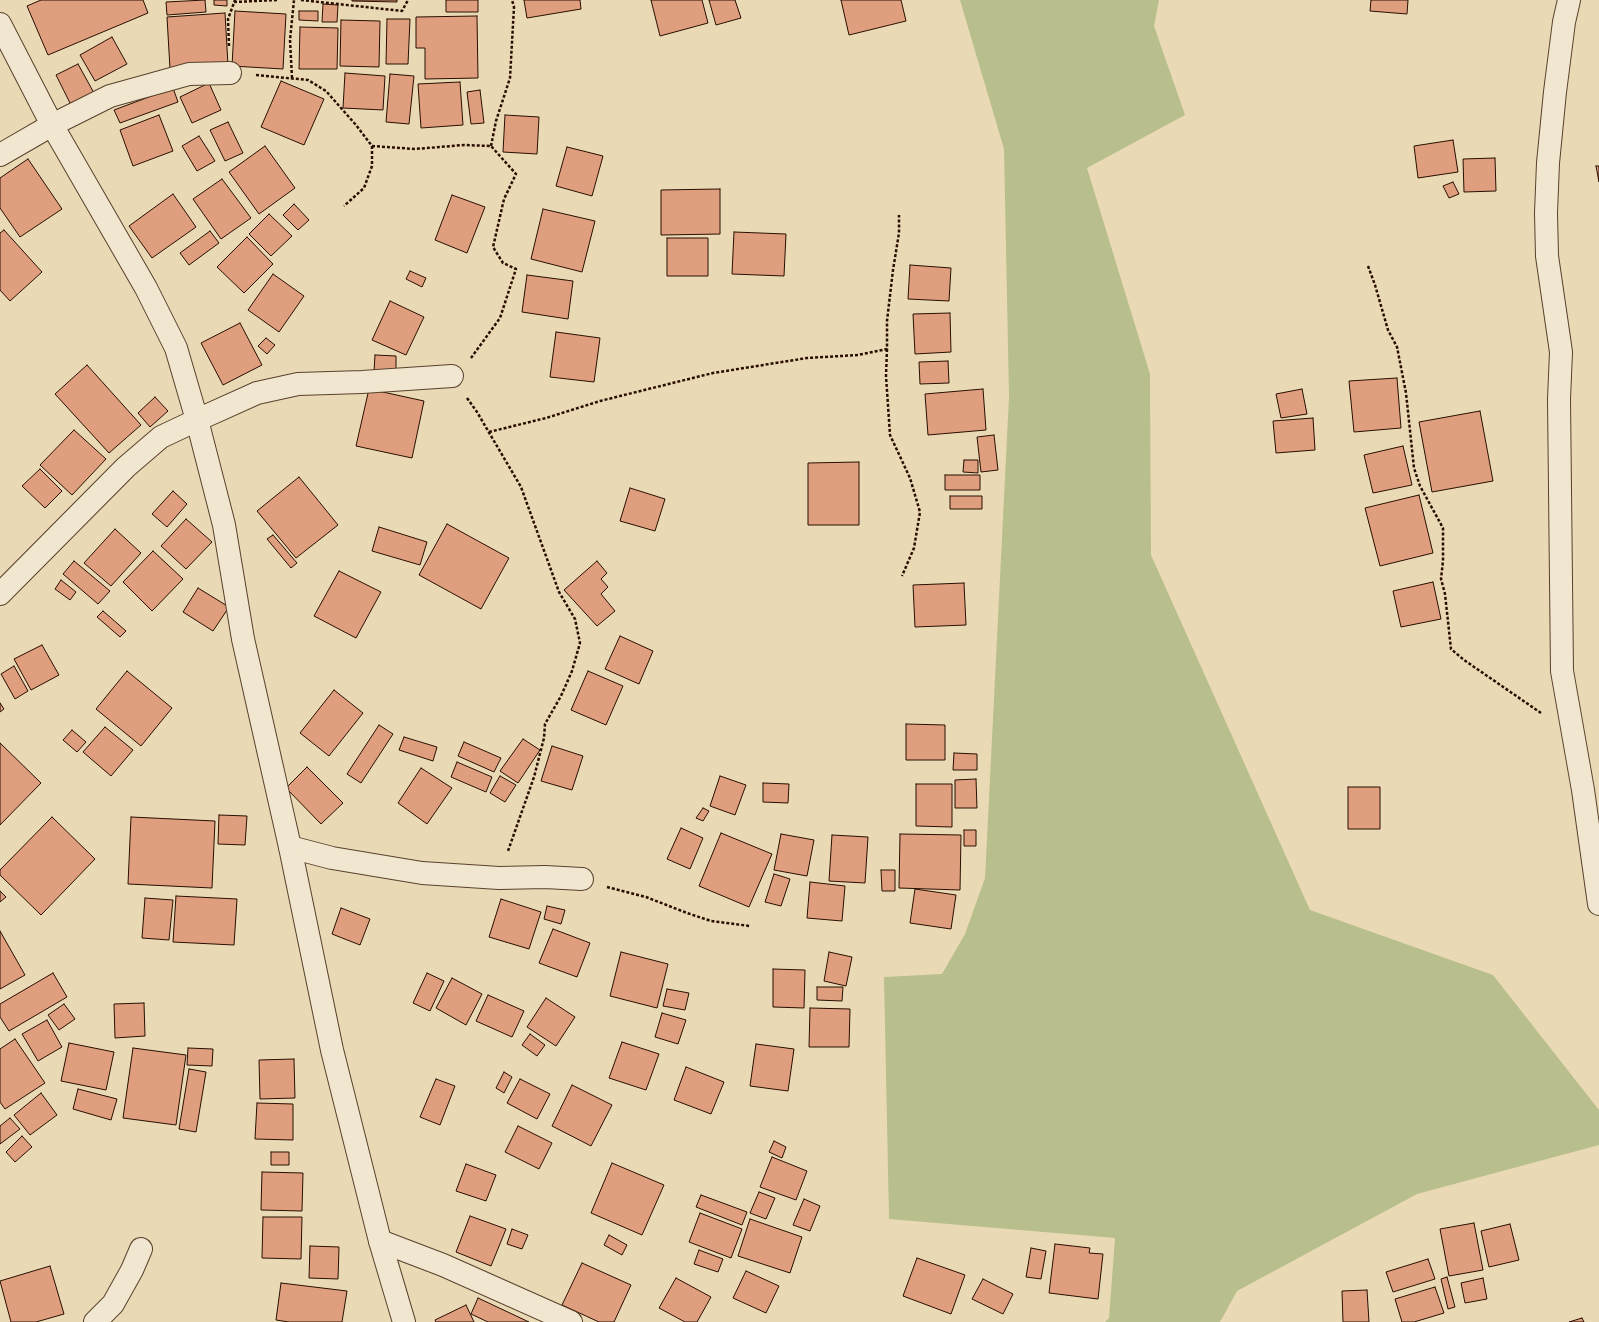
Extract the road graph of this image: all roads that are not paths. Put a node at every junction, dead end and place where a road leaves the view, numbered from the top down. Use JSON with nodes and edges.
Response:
{"nodes":[{"id":1,"x":1569,"y":0,"type":"edge"},
{"id":2,"x":0,"y":24,"type":"edge"},
{"id":3,"x":230,"y":73,"type":"road end"},
{"id":4,"x":52,"y":125,"type":"junction"},
{"id":5,"x":0,"y":155,"type":"edge"},
{"id":6,"x":452,"y":376,"type":"road end"},
{"id":7,"x":197,"y":420,"type":"junction"},
{"id":8,"x":0,"y":594,"type":"edge"},
{"id":9,"x":290,"y":847,"type":"junction"},
{"id":10,"x":582,"y":878,"type":"road end"},
{"id":11,"x":1599,"y":904,"type":"edge"},
{"id":12,"x":380,"y":1241,"type":"junction"},
{"id":13,"x":141,"y":1249,"type":"dead end"},
{"id":14,"x":95,"y":1322,"type":"edge"},
{"id":15,"x":404,"y":1322,"type":"edge"},
{"id":16,"x":571,"y":1322,"type":"edge"}],
"edges":[{"from":1,"to":11,"type":"street"},
{"from":2,"to":4,"type":"street"},
{"from":3,"to":4,"type":"street"},
{"from":4,"to":5,"type":"street"},
{"from":4,"to":7,"type":"street"},
{"from":6,"to":7,"type":"street"},
{"from":7,"to":8,"type":"street"},
{"from":7,"to":9,"type":"street"},
{"from":9,"to":10,"type":"street"},
{"from":9,"to":12,"type":"street"},
{"from":12,"to":15,"type":"street"},
{"from":12,"to":16,"type":"street"},
{"from":13,"to":14,"type":"street"}]}
